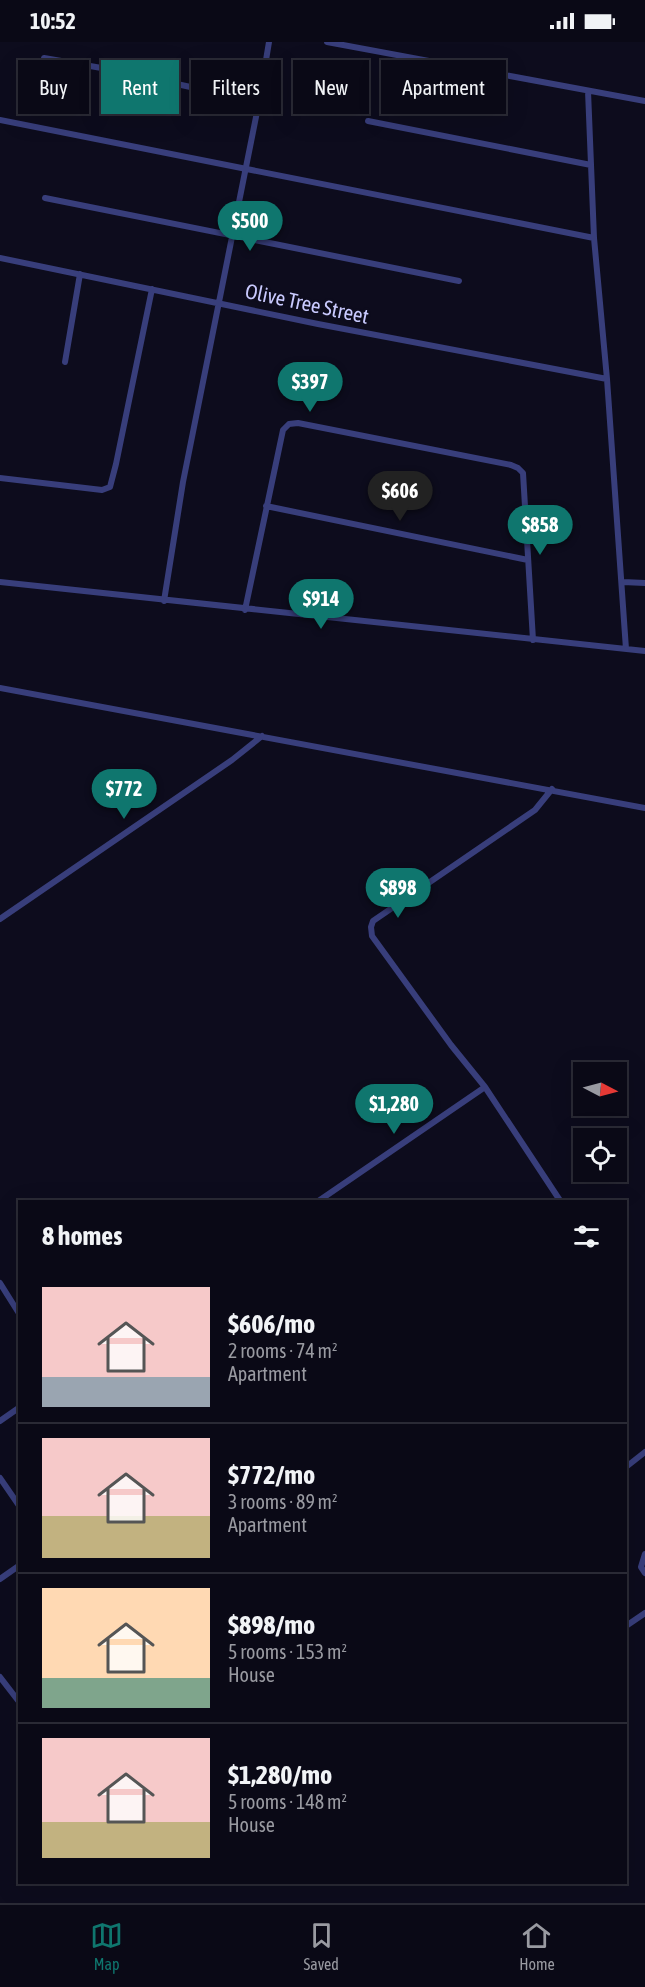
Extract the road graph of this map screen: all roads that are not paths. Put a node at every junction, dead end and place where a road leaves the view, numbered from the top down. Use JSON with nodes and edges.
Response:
{"nodes":[{"id":1,"x":269,"y":42,"type":"edge"},
{"id":2,"x":327,"y":42,"type":"edge"},
{"id":3,"x":44,"y":58,"type":"dead end"},
{"id":4,"x":266,"y":60,"type":"edge"},
{"id":5,"x":191,"y":87,"type":"edge"},
{"id":6,"x":588,"y":91,"type":"junction"},
{"id":7,"x":645,"y":101,"type":"edge"},
{"id":8,"x":256,"y":114,"type":"edge"},
{"id":9,"x":0,"y":120,"type":"edge"},
{"id":10,"x":368,"y":121,"type":"dead end"},
{"id":11,"x":591,"y":165,"type":"junction"},
{"id":12,"x":245,"y":169,"type":"junction"},
{"id":13,"x":45,"y":198,"type":"dead end"},
{"id":14,"x":232,"y":236,"type":"junction"},
{"id":15,"x":594,"y":238,"type":"junction"},
{"id":16,"x":0,"y":258,"type":"edge"},
{"id":17,"x":80,"y":274,"type":"junction"},
{"id":18,"x":459,"y":281,"type":"dead end"},
{"id":19,"x":152,"y":289,"type":"junction"},
{"id":20,"x":220,"y":303,"type":"junction"},
{"id":21,"x":65,"y":362,"type":"dead end"},
{"id":22,"x":607,"y":380,"type":"junction"},
{"id":23,"x":0,"y":478,"type":"edge"},
{"id":24,"x":266,"y":506,"type":"junction"},
{"id":25,"x":528,"y":560,"type":"junction"},
{"id":26,"x":0,"y":582,"type":"edge"},
{"id":27,"x":623,"y":582,"type":"junction"},
{"id":28,"x":645,"y":583,"type":"edge"},
{"id":29,"x":164,"y":601,"type":"junction"},
{"id":30,"x":245,"y":610,"type":"junction"},
{"id":31,"x":533,"y":640,"type":"junction"},
{"id":32,"x":626,"y":649,"type":"junction"},
{"id":33,"x":645,"y":651,"type":"edge"},
{"id":34,"x":0,"y":688,"type":"edge"},
{"id":35,"x":262,"y":736,"type":"junction"},
{"id":36,"x":552,"y":789,"type":"junction"},
{"id":37,"x":645,"y":808,"type":"edge"},
{"id":38,"x":0,"y":919,"type":"edge"},
{"id":39,"x":485,"y":1087,"type":"junction"},
{"id":40,"x":320,"y":1200,"type":"edge"},
{"id":41,"x":560,"y":1200,"type":"edge"},
{"id":42,"x":0,"y":1283,"type":"edge"},
{"id":43,"x":18,"y":1312,"type":"edge"},
{"id":44,"x":18,"y":1408,"type":"edge"},
{"id":45,"x":0,"y":1421,"type":"edge"},
{"id":46,"x":645,"y":1452,"type":"edge"},
{"id":47,"x":627,"y":1466,"type":"edge"},
{"id":48,"x":0,"y":1478,"type":"edge"},
{"id":49,"x":18,"y":1504,"type":"edge"},
{"id":50,"x":645,"y":1554,"type":"edge"},
{"id":51,"x":18,"y":1566,"type":"edge"},
{"id":52,"x":645,"y":1572,"type":"edge"},
{"id":53,"x":0,"y":1579,"type":"edge"},
{"id":54,"x":645,"y":1613,"type":"edge"},
{"id":55,"x":627,"y":1625,"type":"edge"},
{"id":56,"x":0,"y":1677,"type":"edge"},
{"id":57,"x":18,"y":1700,"type":"edge"}],
"edges":[{"from":1,"to":4,"type":"street"},
{"from":2,"to":6,"type":"street"},
{"from":3,"to":5,"type":"street"},
{"from":6,"to":7,"type":"street"},
{"from":6,"to":11,"type":"street"},
{"from":8,"to":12,"type":"street"},
{"from":9,"to":12,"type":"street"},
{"from":10,"to":11,"type":"street"},
{"from":11,"to":15,"type":"street"},
{"from":12,"to":14,"type":"street"},
{"from":12,"to":15,"type":"street"},
{"from":13,"to":14,"type":"street"},
{"from":14,"to":18,"type":"street"},
{"from":14,"to":20,"type":"street"},
{"from":15,"to":22,"type":"street"},
{"from":16,"to":17,"type":"street","name":"Olive Tree Street"},
{"from":17,"to":19,"type":"street","name":"Olive Tree Street"},
{"from":17,"to":21,"type":"street"},
{"from":19,"to":20,"type":"street","name":"Olive Tree Street"},
{"from":19,"to":23,"type":"street"},
{"from":20,"to":22,"type":"street","name":"Olive Tree Street"},
{"from":20,"to":29,"type":"street"},
{"from":22,"to":27,"type":"street"},
{"from":24,"to":25,"type":"street"},
{"from":24,"to":25,"type":"street"},
{"from":24,"to":30,"type":"street"},
{"from":25,"to":31,"type":"street"},
{"from":26,"to":29,"type":"street"},
{"from":27,"to":28,"type":"street"},
{"from":27,"to":32,"type":"street"},
{"from":29,"to":30,"type":"street"},
{"from":30,"to":31,"type":"street"},
{"from":31,"to":32,"type":"street"},
{"from":32,"to":33,"type":"street"},
{"from":34,"to":35,"type":"street"},
{"from":35,"to":36,"type":"street"},
{"from":35,"to":38,"type":"street"},
{"from":36,"to":37,"type":"street"},
{"from":36,"to":39,"type":"street"},
{"from":39,"to":40,"type":"street"},
{"from":39,"to":41,"type":"street"},
{"from":42,"to":43,"type":"street"},
{"from":44,"to":45,"type":"street"},
{"from":46,"to":47,"type":"street"},
{"from":48,"to":49,"type":"street"},
{"from":50,"to":52,"type":"street"},
{"from":51,"to":53,"type":"street"},
{"from":54,"to":55,"type":"street"},
{"from":56,"to":57,"type":"street"}]}
